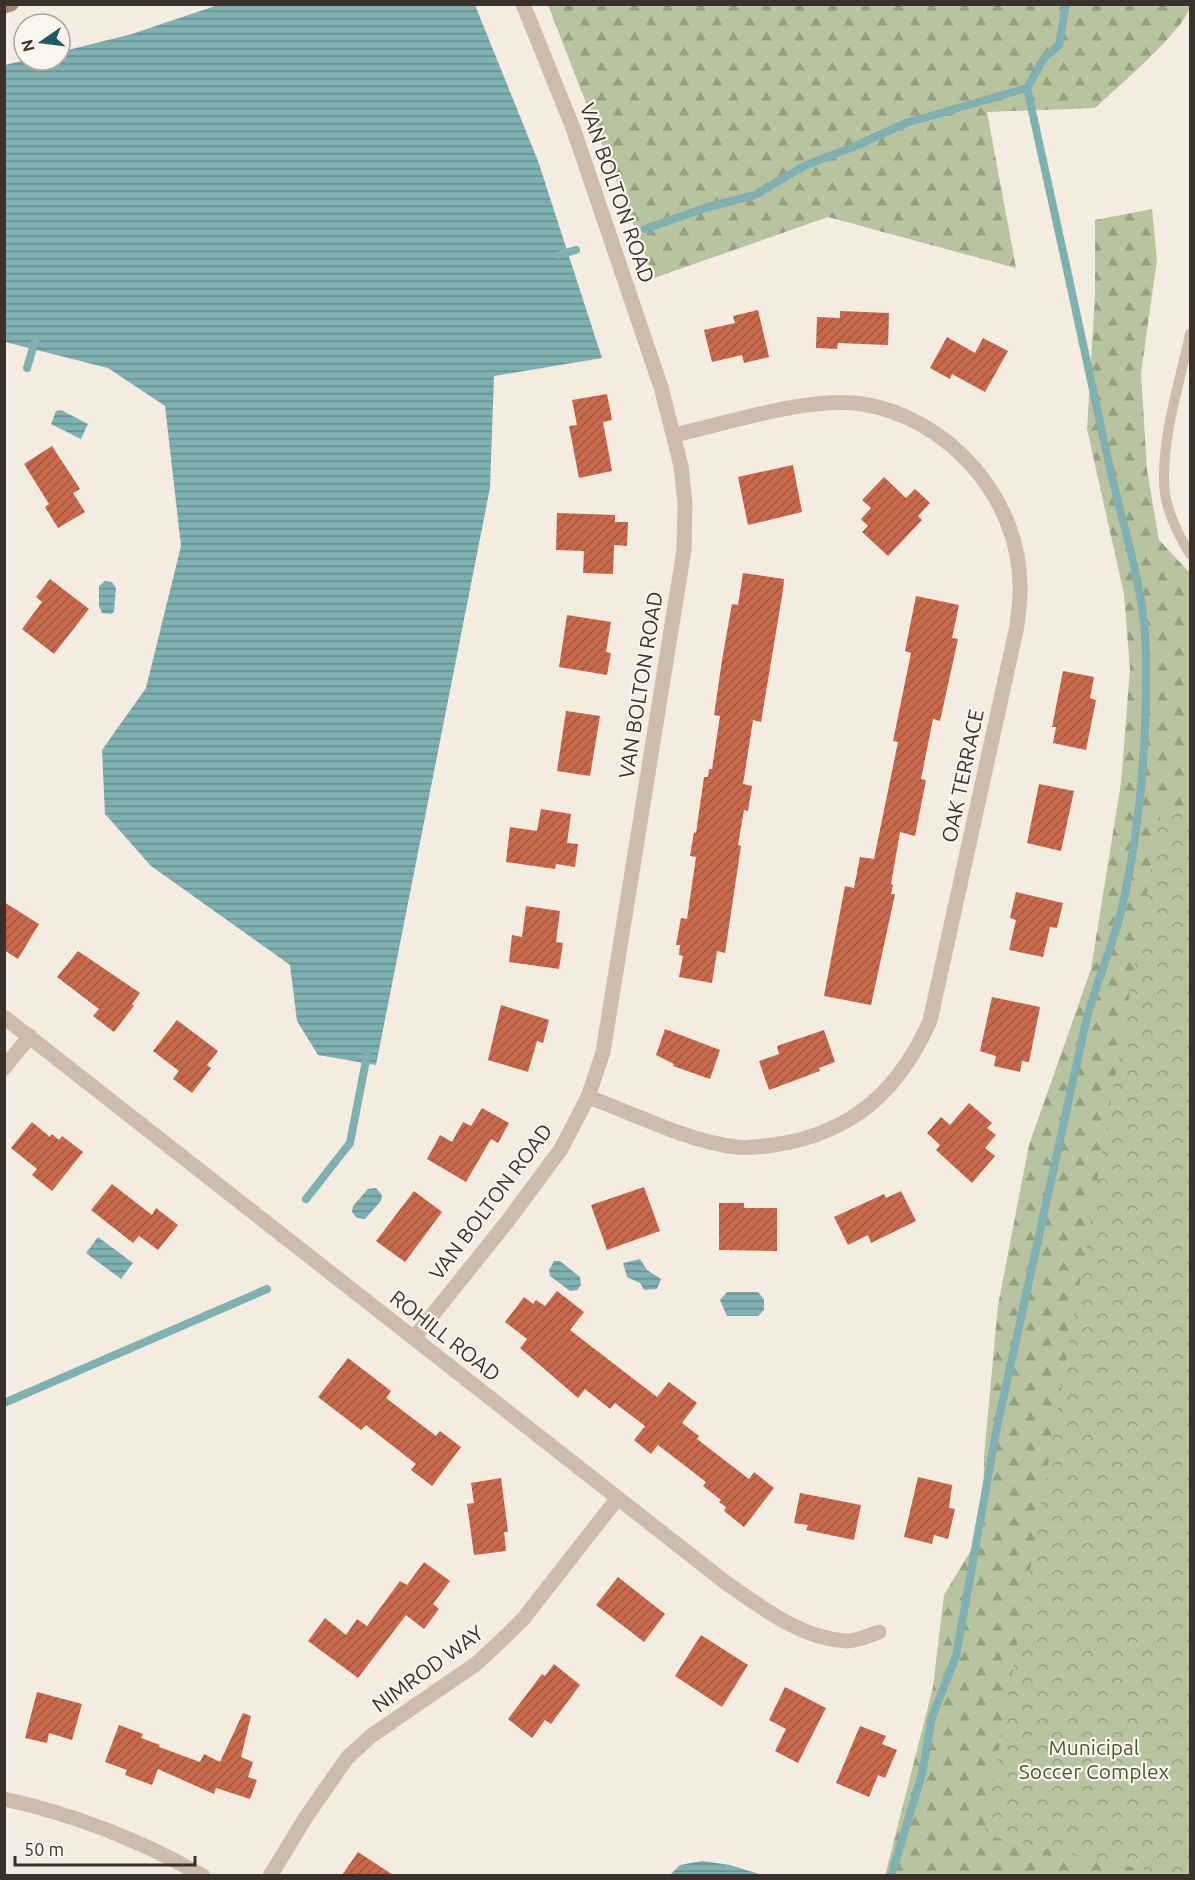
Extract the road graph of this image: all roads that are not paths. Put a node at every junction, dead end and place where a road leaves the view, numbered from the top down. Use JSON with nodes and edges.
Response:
{"nodes":[{"id":1,"x":11,"y":4,"type":"edge"},
{"id":2,"x":523,"y":4,"type":"edge"},
{"id":3,"x":4,"y":6,"type":"edge"},
{"id":4,"x":1191,"y":334,"type":"edge"},
{"id":5,"x":675,"y":435,"type":"junction"},
{"id":6,"x":1191,"y":554,"type":"edge"},
{"id":7,"x":4,"y":1017,"type":"edge"},
{"id":8,"x":30,"y":1036,"type":"junction"},
{"id":9,"x":4,"y":1068,"type":"edge"},
{"id":10,"x":588,"y":1097,"type":"junction"},
{"id":11,"x":414,"y":1338,"type":"junction"},
{"id":12,"x":617,"y":1499,"type":"junction"},
{"id":13,"x":879,"y":1632,"type":"dead end"},
{"id":14,"x":4,"y":1799,"type":"edge"},
{"id":15,"x":203,"y":1875,"type":"edge"},
{"id":16,"x":270,"y":1875,"type":"edge"}],
"edges":[{"from":1,"to":3,"type":"street"},
{"from":2,"to":5,"type":"street","name":"VAN BOLTON ROAD"},
{"from":4,"to":6,"type":"lane"},
{"from":5,"to":10,"type":"street","name":"VAN BOLTON ROAD"},
{"from":5,"to":10,"type":"street","name":"OAK TERRACE"},
{"from":7,"to":8,"type":"street","name":"ROHILL ROAD"},
{"from":8,"to":9,"type":"street"},
{"from":8,"to":11,"type":"street","name":"ROHILL ROAD"},
{"from":10,"to":11,"type":"street","name":"VAN BOLTON ROAD"},
{"from":11,"to":12,"type":"street","name":"ROHILL ROAD"},
{"from":12,"to":13,"type":"street","name":"ROHILL ROAD"},
{"from":12,"to":16,"type":"street","name":"NIMROD WAY"},
{"from":14,"to":15,"type":"street"}]}
